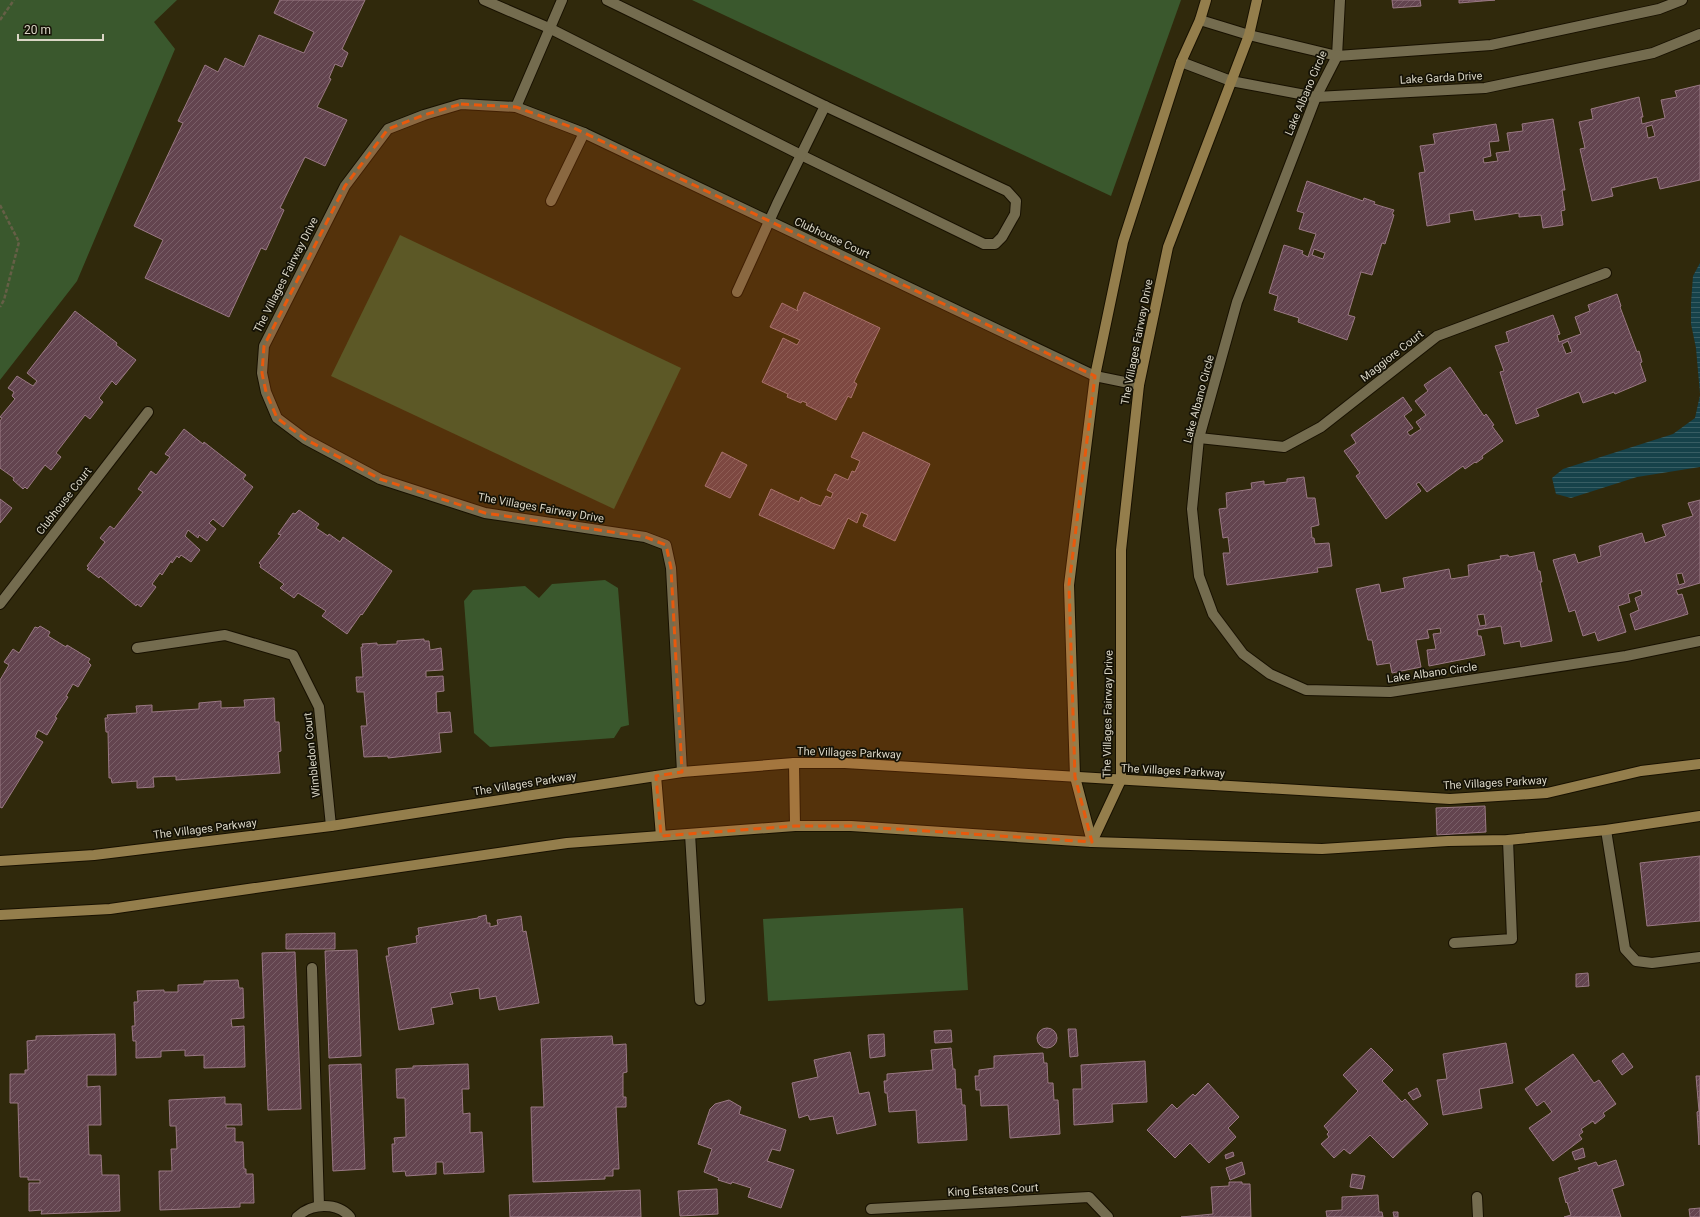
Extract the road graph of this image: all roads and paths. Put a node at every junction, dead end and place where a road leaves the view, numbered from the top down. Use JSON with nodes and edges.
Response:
{"nodes":[{"id":1,"x":14,"y":0,"type":"edge"},
{"id":2,"x":484,"y":0,"type":"edge"},
{"id":3,"x":562,"y":0,"type":"edge"},
{"id":4,"x":607,"y":0,"type":"edge"},
{"id":5,"x":1206,"y":0,"type":"edge"},
{"id":6,"x":1257,"y":0,"type":"edge"},
{"id":7,"x":1340,"y":0,"type":"edge"},
{"id":8,"x":1682,"y":0,"type":"edge"},
{"id":9,"x":0,"y":20,"type":"edge"},
{"id":10,"x":1200,"y":20,"type":"junction"},
{"id":11,"x":549,"y":28,"type":"junction"},
{"id":12,"x":1700,"y":34,"type":"edge"},
{"id":13,"x":1249,"y":35,"type":"junction"},
{"id":14,"x":1337,"y":56,"type":"junction"},
{"id":15,"x":1181,"y":62,"type":"junction"},
{"id":16,"x":1232,"y":81,"type":"junction"},
{"id":17,"x":1316,"y":96,"type":"junction"},
{"id":18,"x":825,"y":106,"type":"junction"},
{"id":19,"x":516,"y":107,"type":"junction"},
{"id":20,"x":584,"y":133,"type":"junction"},
{"id":21,"x":801,"y":155,"type":"junction"},
{"id":22,"x":551,"y":201,"type":"dead end"},
{"id":23,"x":0,"y":205,"type":"edge"},
{"id":24,"x":769,"y":222,"type":"junction"},
{"id":25,"x":1606,"y":272,"type":"dead end"},
{"id":26,"x":737,"y":292,"type":"dead end"},
{"id":27,"x":0,"y":306,"type":"edge"},
{"id":28,"x":1095,"y":376,"type":"junction"},
{"id":29,"x":1139,"y":385,"type":"junction"},
{"id":30,"x":148,"y":412,"type":"dead end"},
{"id":31,"x":1199,"y":438,"type":"junction"},
{"id":32,"x":0,"y":604,"type":"edge"},
{"id":33,"x":1700,"y":641,"type":"edge"},
{"id":34,"x":137,"y":648,"type":"dead end"},
{"id":35,"x":794,"y":763,"type":"junction"},
{"id":36,"x":1700,"y":764,"type":"edge"},
{"id":37,"x":682,"y":772,"type":"junction"},
{"id":38,"x":656,"y":776,"type":"junction"},
{"id":39,"x":1075,"y":777,"type":"junction"},
{"id":40,"x":1121,"y":780,"type":"junction"},
{"id":41,"x":1700,"y":816,"type":"edge"},
{"id":42,"x":331,"y":826,"type":"junction"},
{"id":43,"x":795,"y":826,"type":"junction"},
{"id":44,"x":1606,"y":830,"type":"junction"},
{"id":45,"x":690,"y":834,"type":"junction"},
{"id":46,"x":662,"y":836,"type":"junction"},
{"id":47,"x":1508,"y":840,"type":"junction"},
{"id":48,"x":1092,"y":842,"type":"junction"},
{"id":49,"x":0,"y":861,"type":"edge"},
{"id":50,"x":0,"y":915,"type":"edge"},
{"id":51,"x":1454,"y":943,"type":"dead end"},
{"id":52,"x":1700,"y":957,"type":"edge"},
{"id":53,"x":312,"y":968,"type":"dead end"},
{"id":54,"x":700,"y":1000,"type":"dead end"},
{"id":55,"x":1477,"y":1198,"type":"dead end"},
{"id":56,"x":319,"y":1206,"type":"junction"},
{"id":57,"x":871,"y":1209,"type":"dead end"},
{"id":58,"x":297,"y":1217,"type":"edge"},
{"id":59,"x":350,"y":1217,"type":"edge"},
{"id":60,"x":1108,"y":1217,"type":"edge"},
{"id":61,"x":1478,"y":1217,"type":"edge"}],
"edges":[{"from":1,"to":9,"type":"path"},
{"from":2,"to":11,"type":"street"},
{"from":3,"to":11,"type":"street"},
{"from":4,"to":18,"type":"street"},
{"from":5,"to":10,"type":"street"},
{"from":6,"to":13,"type":"street","name":"The Villages Fairway Drive"},
{"from":7,"to":14,"type":"street","name":"Lake Albano Circle"},
{"from":8,"to":14,"type":"street"},
{"from":10,"to":13,"type":"street"},
{"from":10,"to":15,"type":"street"},
{"from":11,"to":19,"type":"street"},
{"from":11,"to":21,"type":"street"},
{"from":12,"to":17,"type":"street","name":"Lake Garda Drive"},
{"from":13,"to":14,"type":"street"},
{"from":13,"to":16,"type":"street","name":"The Villages Fairway Drive"},
{"from":14,"to":17,"type":"street","name":"Lake Albano Circle"},
{"from":15,"to":16,"type":"street","name":"Lake Garda Drive"},
{"from":15,"to":28,"type":"street"},
{"from":16,"to":17,"type":"street","name":"Lake Garda Drive"},
{"from":16,"to":29,"type":"street","name":"The Villages Fairway Drive"},
{"from":17,"to":31,"type":"street","name":"Lake Albano Circle"},
{"from":18,"to":21,"type":"street"},
{"from":18,"to":21,"type":"street"},
{"from":19,"to":20,"type":"street","name":"Clubhouse Court"},
{"from":19,"to":37,"type":"street","name":"The Villages Fairway Drive"},
{"from":20,"to":22,"type":"street"},
{"from":20,"to":24,"type":"street","name":"Clubhouse Court"},
{"from":21,"to":24,"type":"street"},
{"from":23,"to":27,"type":"path"},
{"from":24,"to":26,"type":"street"},
{"from":24,"to":28,"type":"street","name":"Clubhouse Court"},
{"from":25,"to":31,"type":"street","name":"Maggiore Court"},
{"from":28,"to":29,"type":"street","name":"Clubhouse Court"},
{"from":28,"to":39,"type":"street"},
{"from":29,"to":40,"type":"street","name":"The Villages Fairway Drive"},
{"from":30,"to":32,"type":"street","name":"Clubhouse Court"},
{"from":31,"to":33,"type":"street","name":"Lake Albano Circle"},
{"from":34,"to":42,"type":"street","name":"Wimbledon Court"},
{"from":35,"to":37,"type":"street","name":"The Villages Parkway"},
{"from":35,"to":39,"type":"street","name":"The Villages Parkway"},
{"from":35,"to":43,"type":"street"},
{"from":36,"to":40,"type":"street","name":"The Villages Parkway"},
{"from":37,"to":38,"type":"street","name":"The Villages Parkway"},
{"from":38,"to":42,"type":"street","name":"The Villages Parkway"},
{"from":38,"to":46,"type":"street"},
{"from":39,"to":40,"type":"street","name":"The Villages Parkway"},
{"from":39,"to":48,"type":"street"},
{"from":40,"to":48,"type":"street","name":"The Villages Fairway Drive"},
{"from":41,"to":44,"type":"street"},
{"from":42,"to":49,"type":"street","name":"The Villages Parkway"},
{"from":43,"to":45,"type":"street"},
{"from":43,"to":48,"type":"street"},
{"from":44,"to":47,"type":"street"},
{"from":44,"to":52,"type":"street"},
{"from":45,"to":46,"type":"street"},
{"from":45,"to":54,"type":"street"},
{"from":46,"to":50,"type":"street"},
{"from":47,"to":48,"type":"street"},
{"from":47,"to":51,"type":"street"},
{"from":53,"to":56,"type":"street"},
{"from":55,"to":61,"type":"street"},
{"from":56,"to":58,"type":"street"},
{"from":56,"to":59,"type":"street"},
{"from":57,"to":60,"type":"street","name":"King Estates Court"}]}
